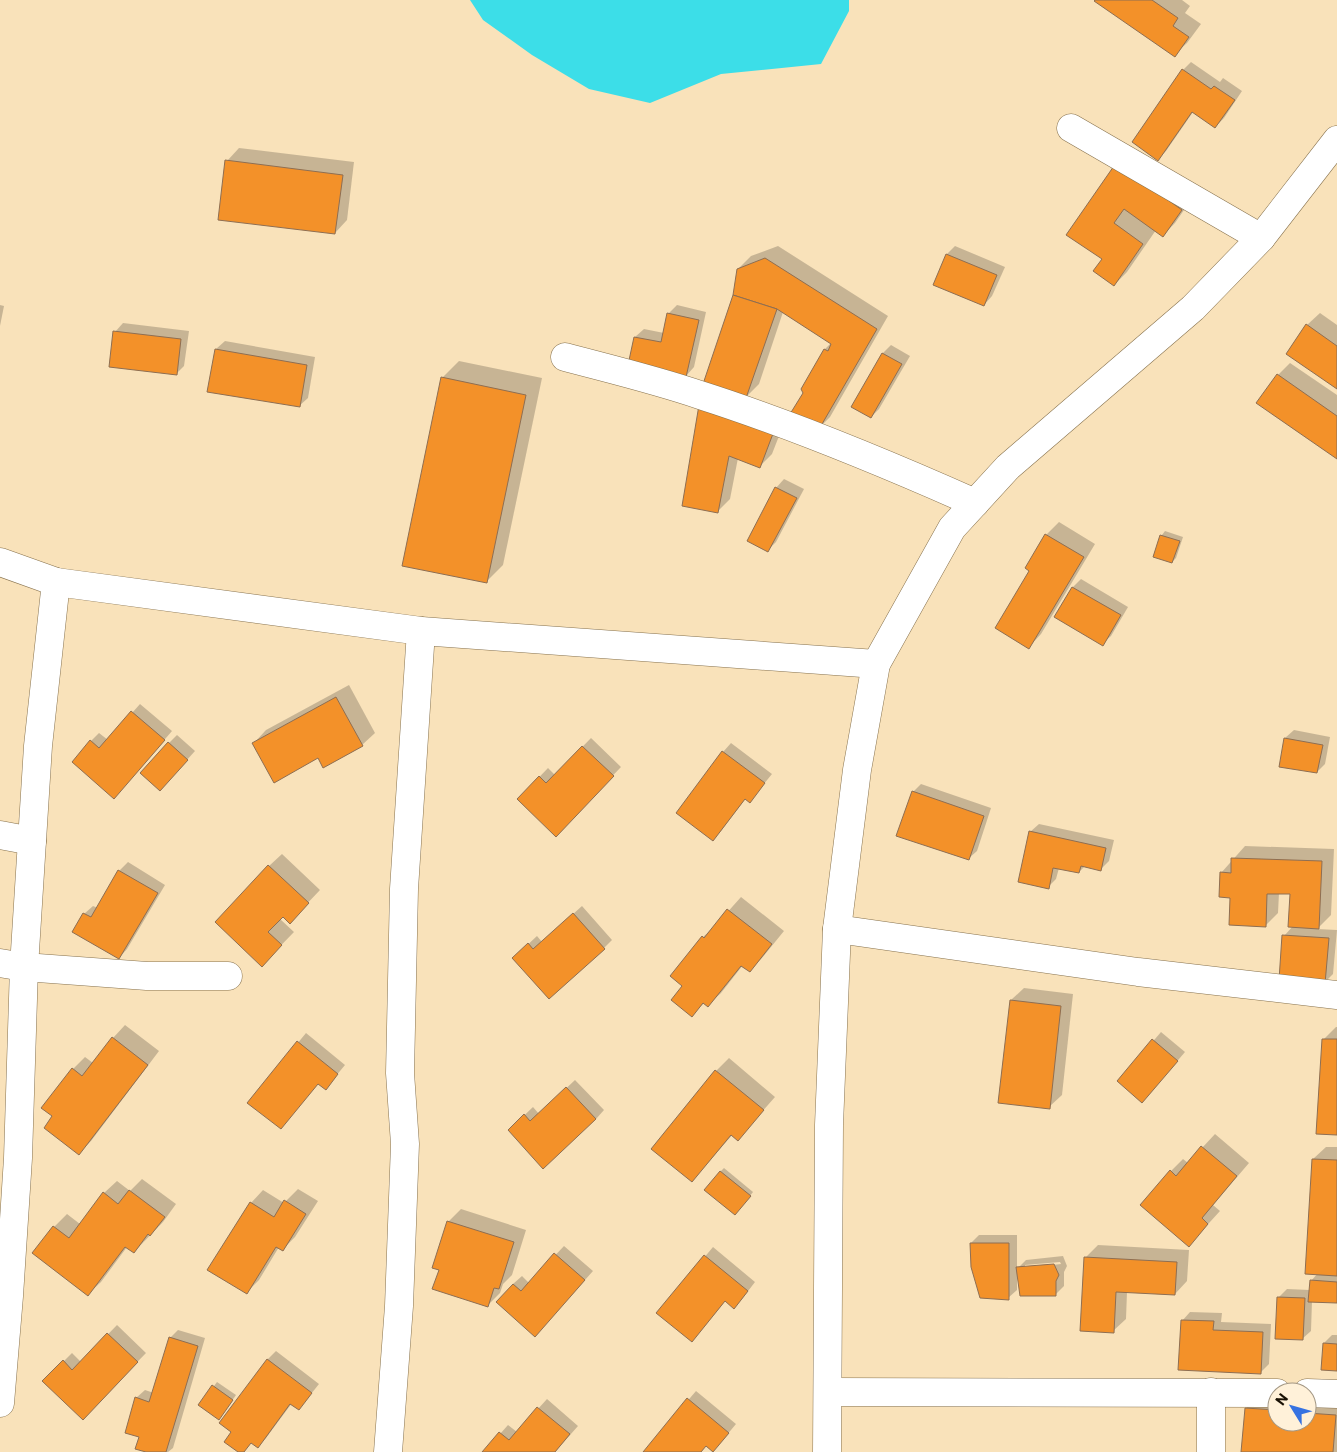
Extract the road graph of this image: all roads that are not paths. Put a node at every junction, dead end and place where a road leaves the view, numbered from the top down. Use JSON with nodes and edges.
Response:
{"nodes":[{"id":1,"x":1071,"y":128,"type":"dead end"},
{"id":2,"x":1337,"y":140,"type":"edge"},
{"id":3,"x":1261,"y":238,"type":"junction"},
{"id":4,"x":565,"y":357,"type":"dead end"},
{"id":5,"x":975,"y":503,"type":"junction"},
{"id":6,"x":0,"y":562,"type":"edge"},
{"id":7,"x":56,"y":582,"type":"junction"},
{"id":8,"x":421,"y":631,"type":"junction"},
{"id":9,"x":876,"y":664,"type":"junction"},
{"id":10,"x":0,"y":836,"type":"edge"},
{"id":11,"x":32,"y":841,"type":"junction"},
{"id":12,"x":837,"y":929,"type":"junction"},
{"id":13,"x":12,"y":965,"type":"edge"},
{"id":14,"x":228,"y":976,"type":"dead end"},
{"id":15,"x":1337,"y":995,"type":"edge"},
{"id":16,"x":829,"y":1392,"type":"junction"},
{"id":17,"x":1211,"y":1392,"type":"junction"},
{"id":18,"x":1267,"y":1393,"type":"edge"},
{"id":19,"x":1317,"y":1393,"type":"edge"},
{"id":20,"x":1337,"y":1394,"type":"edge"},
{"id":21,"x":0,"y":1403,"type":"edge"},
{"id":22,"x":388,"y":1452,"type":"edge"},
{"id":23,"x":827,"y":1452,"type":"edge"},
{"id":24,"x":1211,"y":1452,"type":"edge"}],
"edges":[{"from":1,"to":3,"type":"street"},
{"from":2,"to":3,"type":"street"},
{"from":3,"to":5,"type":"street"},
{"from":4,"to":5,"type":"street"},
{"from":5,"to":9,"type":"street"},
{"from":6,"to":7,"type":"street"},
{"from":7,"to":8,"type":"street"},
{"from":7,"to":11,"type":"street"},
{"from":8,"to":9,"type":"street"},
{"from":8,"to":22,"type":"street"},
{"from":9,"to":12,"type":"street"},
{"from":10,"to":11,"type":"street"},
{"from":11,"to":13,"type":"street"},
{"from":12,"to":15,"type":"street"},
{"from":12,"to":16,"type":"street"},
{"from":13,"to":14,"type":"street"},
{"from":13,"to":21,"type":"street"},
{"from":16,"to":17,"type":"street"},
{"from":16,"to":23,"type":"street"},
{"from":17,"to":18,"type":"street"},
{"from":17,"to":24,"type":"street"},
{"from":19,"to":20,"type":"street"}]}
